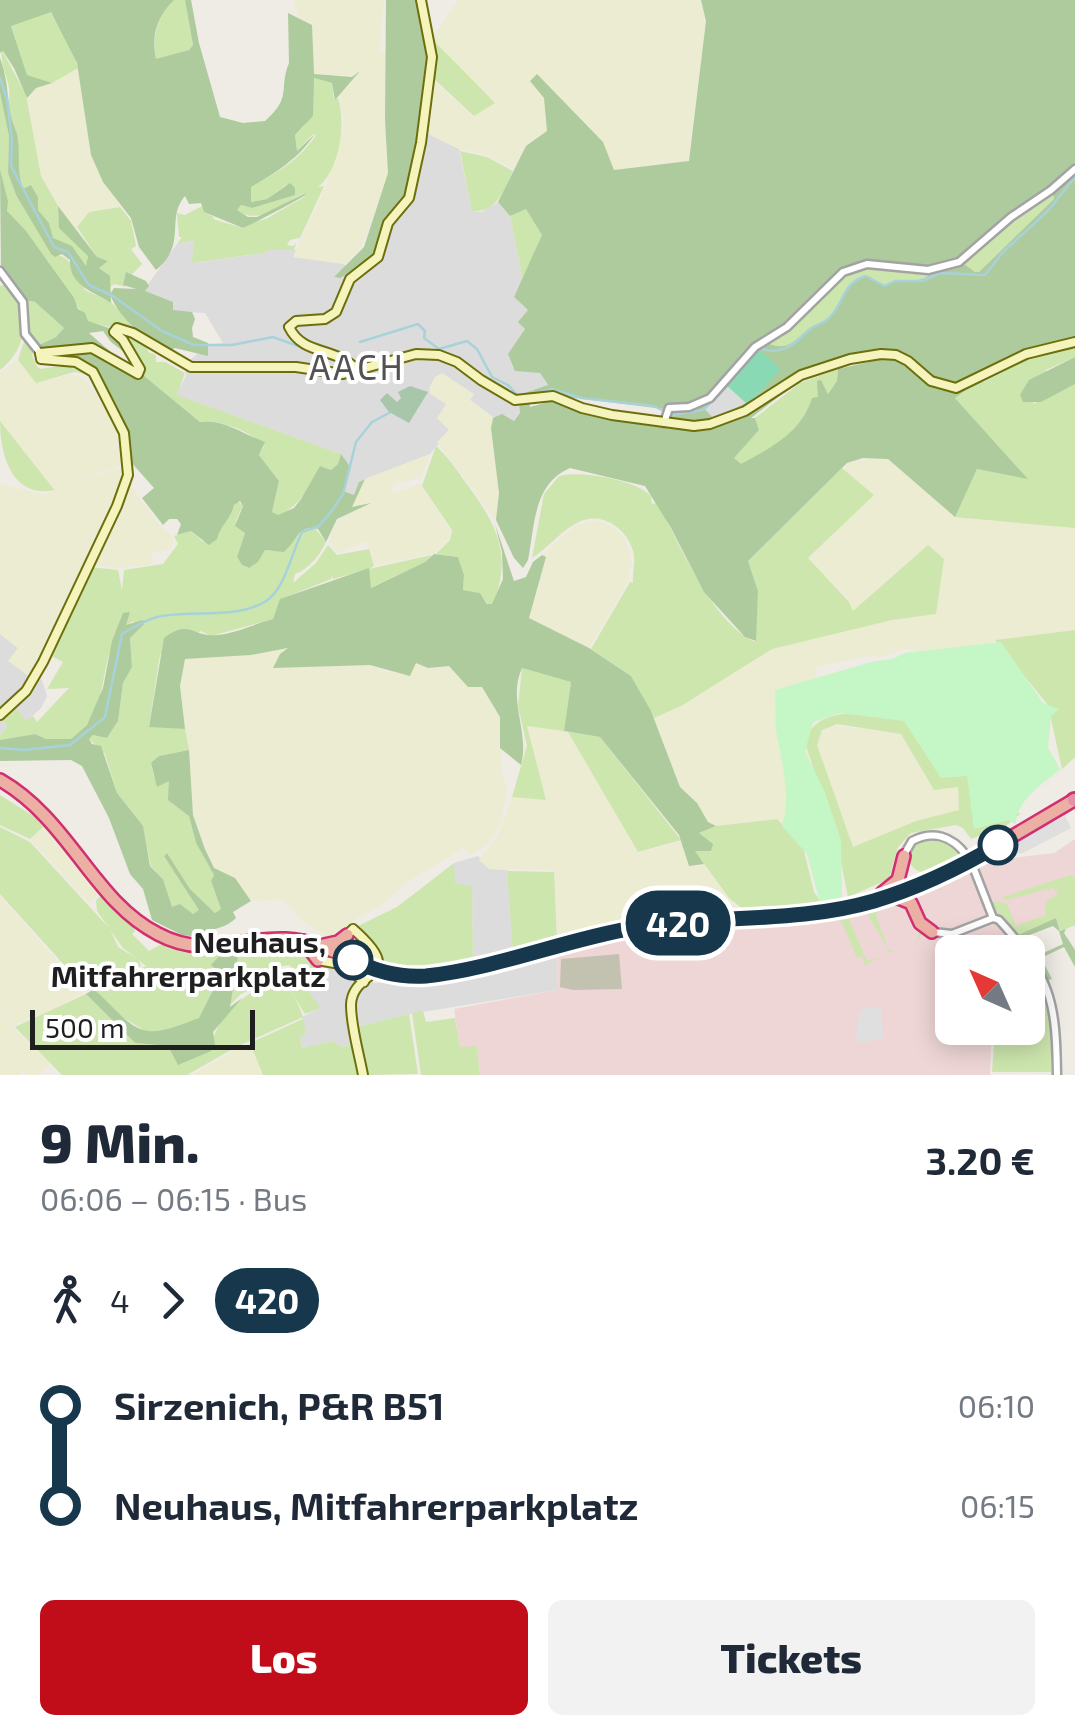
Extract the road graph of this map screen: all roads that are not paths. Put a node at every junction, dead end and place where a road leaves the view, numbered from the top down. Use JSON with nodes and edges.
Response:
{"nodes":[{"id":1,"x":420,"y":0,"type":"edge"},
{"id":2,"x":1075,"y":168,"type":"edge"},
{"id":3,"x":0,"y":271,"type":"edge"},
{"id":4,"x":1075,"y":342,"type":"edge"},
{"id":5,"x":40,"y":353,"type":"junction"},
{"id":6,"x":356,"y":369,"type":"junction"},
{"id":7,"x":666,"y":415,"type":"junction"},
{"id":8,"x":0,"y":715,"type":"edge"},
{"id":9,"x":0,"y":780,"type":"edge"},
{"id":10,"x":1075,"y":800,"type":"edge"},
{"id":11,"x":904,"y":856,"type":"junction"},
{"id":12,"x":968,"y":858,"type":"junction"},
{"id":13,"x":942,"y":874,"type":"junction"},
{"id":14,"x":877,"y":900,"type":"junction"},
{"id":15,"x":861,"y":904,"type":"junction"},
{"id":16,"x":994,"y":918,"type":"junction"},
{"id":17,"x":932,"y":932,"type":"junction"},
{"id":18,"x":347,"y":935,"type":"junction"},
{"id":19,"x":303,"y":941,"type":"junction"},
{"id":20,"x":324,"y":947,"type":"junction"},
{"id":21,"x":348,"y":958,"type":"junction"},
{"id":22,"x":318,"y":960,"type":"junction"},
{"id":23,"x":364,"y":982,"type":"junction"},
{"id":24,"x":363,"y":1075,"type":"edge"},
{"id":25,"x":1057,"y":1075,"type":"edge"}],
"edges":[{"from":1,"to":6,"type":"main road"},
{"from":2,"to":7,"type":"street"},
{"from":3,"to":5,"type":"street"},
{"from":4,"to":7,"type":"main road"},
{"from":5,"to":6,"type":"main road"},
{"from":5,"to":8,"type":"main road"},
{"from":6,"to":7,"type":"main road"},
{"from":9,"to":19,"type":"highway"},
{"from":10,"to":12,"type":"highway"},
{"from":11,"to":12,"type":"street"},
{"from":11,"to":13,"type":"highway"},
{"from":11,"to":15,"type":"highway"},
{"from":12,"to":13,"type":"highway"},
{"from":12,"to":16,"type":"street"},
{"from":13,"to":14,"type":"highway"},
{"from":13,"to":17,"type":"highway"},
{"from":14,"to":15,"type":"highway"},
{"from":14,"to":17,"type":"highway"},
{"from":15,"to":21,"type":"highway"},
{"from":16,"to":17,"type":"street"},
{"from":16,"to":25,"type":"street"},
{"from":18,"to":20,"type":"highway"},
{"from":18,"to":21,"type":"highway"},
{"from":18,"to":23,"type":"main road"},
{"from":19,"to":20,"type":"highway"},
{"from":19,"to":22,"type":"highway"},
{"from":20,"to":21,"type":"highway"},
{"from":20,"to":22,"type":"highway"},
{"from":22,"to":23,"type":"main road"},
{"from":23,"to":24,"type":"main road"}]}
